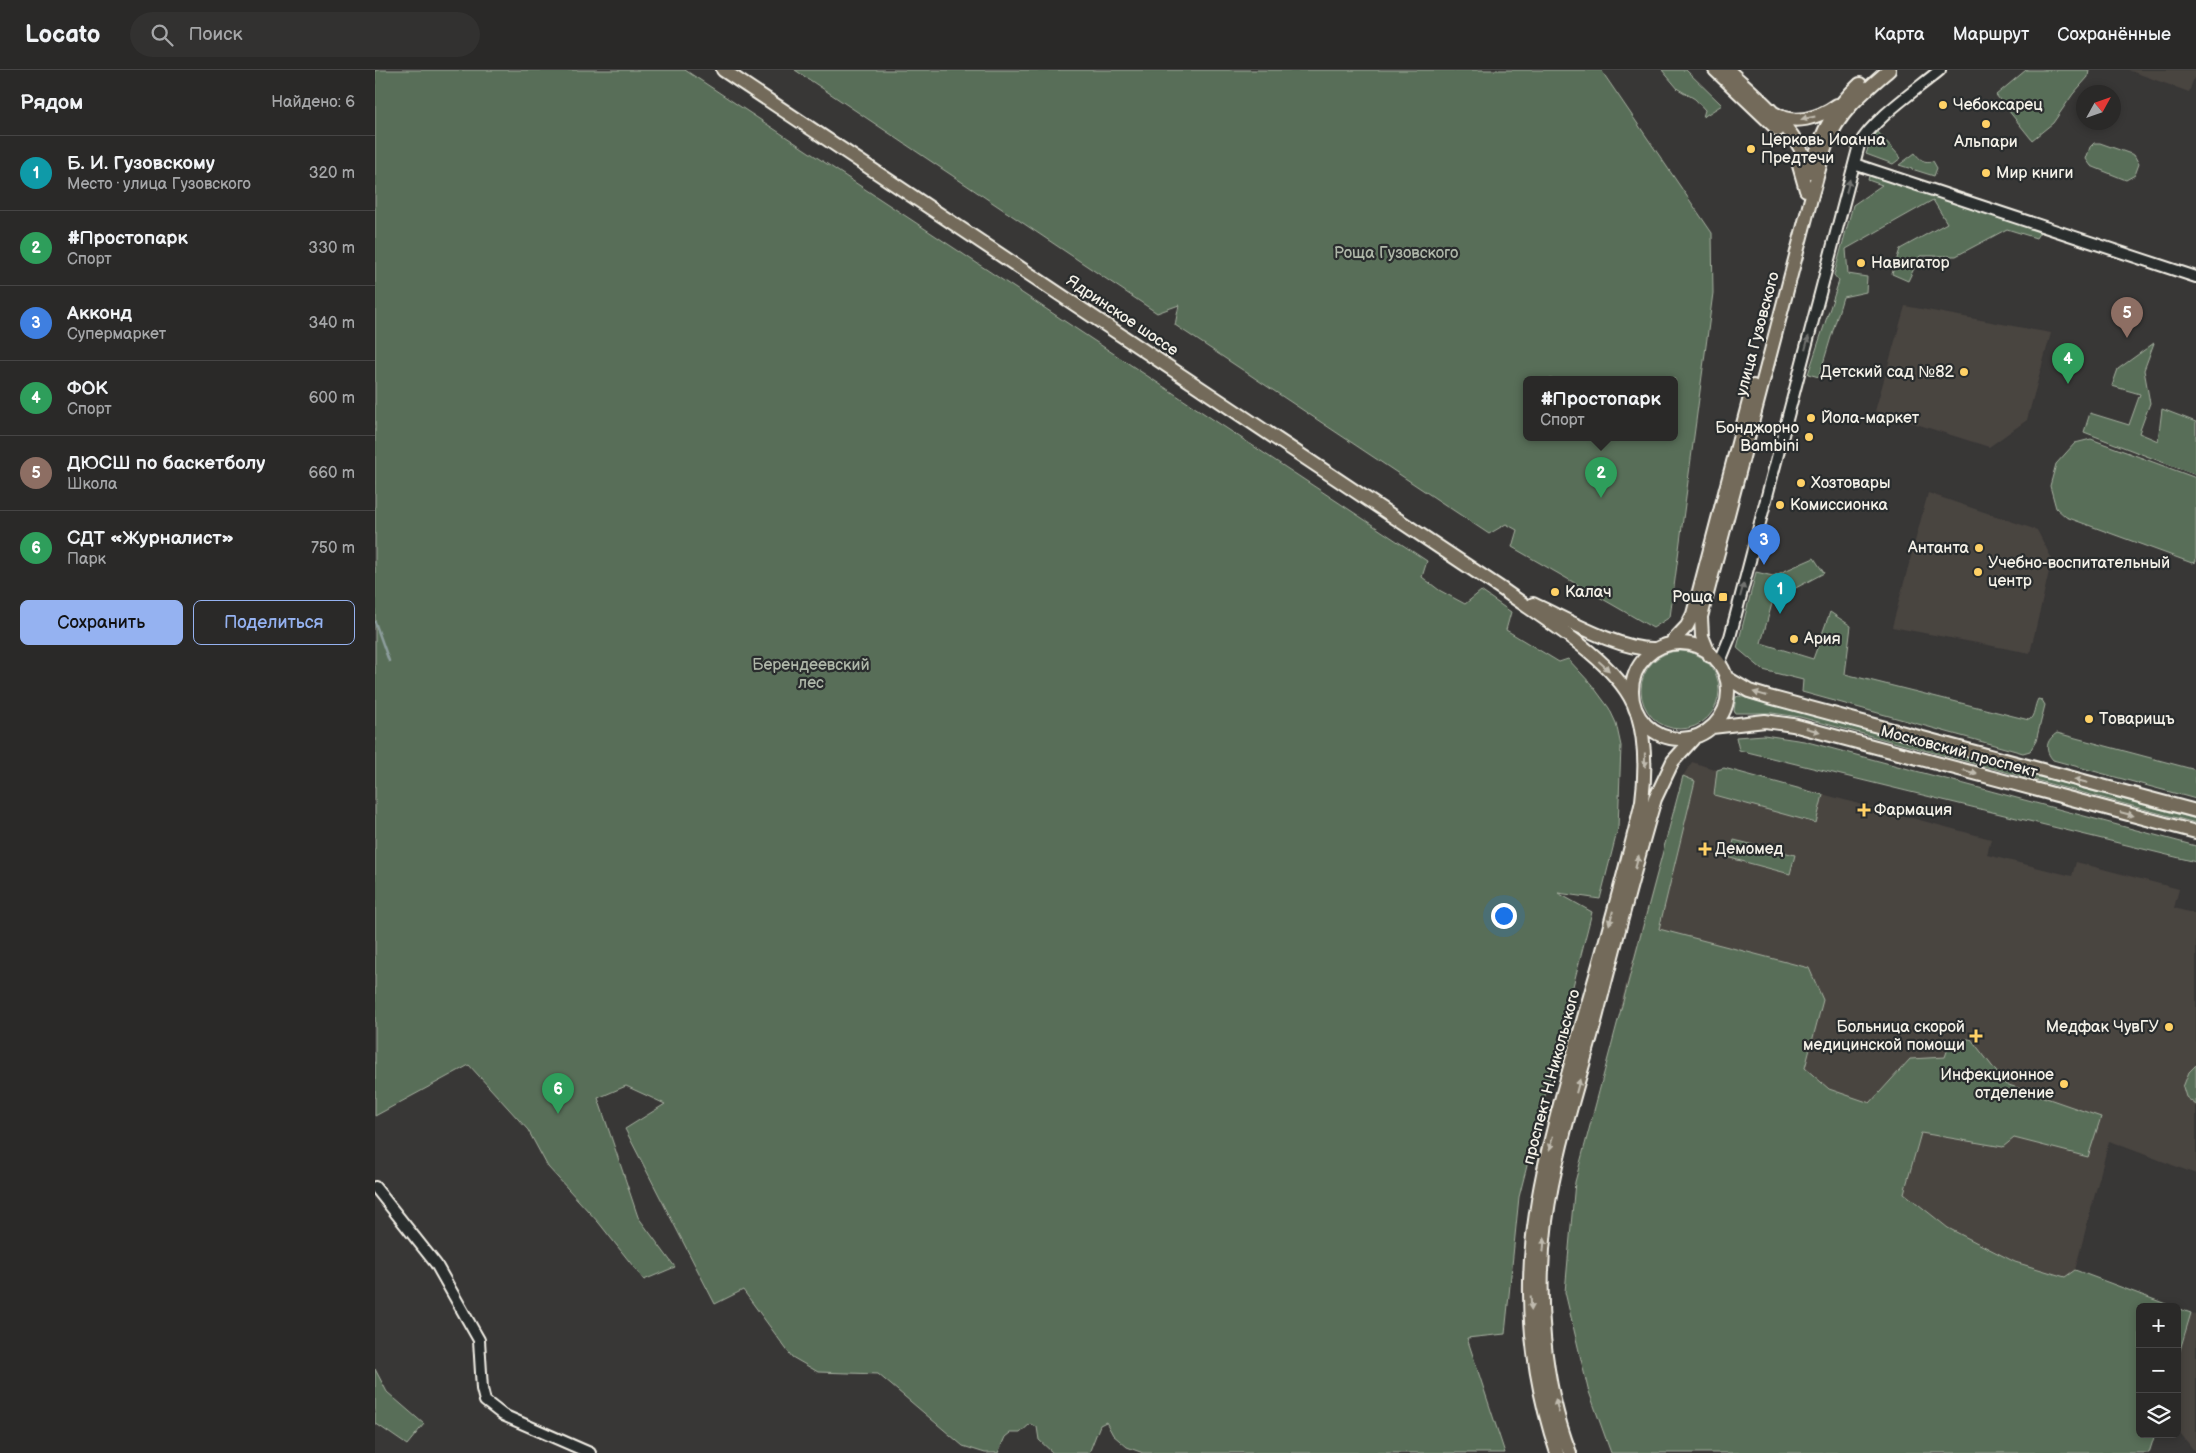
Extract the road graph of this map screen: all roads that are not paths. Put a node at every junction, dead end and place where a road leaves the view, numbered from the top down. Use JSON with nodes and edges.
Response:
{"nodes":[{"id":1,"x":723,"y":70,"type":"edge"},
{"id":2,"x":1715,"y":70,"type":"edge"},
{"id":3,"x":1728,"y":70,"type":"edge"},
{"id":4,"x":1876,"y":70,"type":"edge"},
{"id":5,"x":1889,"y":70,"type":"edge"},
{"id":6,"x":1940,"y":70,"type":"edge"},
{"id":7,"x":1739,"y":87,"type":"junction"},
{"id":8,"x":1754,"y":100,"type":"junction"},
{"id":9,"x":1843,"y":100,"type":"junction"},
{"id":10,"x":1770,"y":110,"type":"junction"},
{"id":11,"x":1777,"y":130,"type":"junction"},
{"id":12,"x":1795,"y":140,"type":"junction"},
{"id":13,"x":1822,"y":144,"type":"junction"},
{"id":14,"x":1854,"y":164,"type":"junction"},
{"id":15,"x":1811,"y":172,"type":"junction"},
{"id":16,"x":1809,"y":191,"type":"junction"},
{"id":17,"x":2196,"y":277,"type":"edge"},
{"id":18,"x":1502,"y":589,"type":"junction"},
{"id":19,"x":1671,"y":644,"type":"junction"},
{"id":20,"x":1656,"y":649,"type":"junction"},
{"id":21,"x":1715,"y":660,"type":"junction"},
{"id":22,"x":1727,"y":678,"type":"junction"},
{"id":23,"x":1635,"y":708,"type":"junction"},
{"id":24,"x":1712,"y":727,"type":"junction"},
{"id":25,"x":1693,"y":739,"type":"junction"},
{"id":26,"x":2196,"y":811,"type":"edge"},
{"id":27,"x":2196,"y":832,"type":"edge"},
{"id":28,"x":375,"y":1187,"type":"edge"},
{"id":29,"x":590,"y":1453,"type":"edge"},
{"id":30,"x":1557,"y":1453,"type":"edge"},
{"id":31,"x":1570,"y":1453,"type":"edge"}],
"edges":[{"from":1,"to":18,"type":"main road","name":"Ядринское шоссе"},
{"from":2,"to":7,"type":"main road"},
{"from":3,"to":7,"type":"main road"},
{"from":4,"to":9,"type":"main road","name":"улица Гузовского"},
{"from":5,"to":13,"type":"main road","name":"улица Гузовского"},
{"from":6,"to":14,"type":"street"},
{"from":7,"to":8,"type":"main road"},
{"from":8,"to":10,"type":"main road"},
{"from":8,"to":11,"type":"main road"},
{"from":9,"to":10,"type":"main road","one_way":true},
{"from":9,"to":13,"type":"main road","name":"улица Гузовского"},
{"from":10,"to":12,"type":"main road"},
{"from":11,"to":12,"type":"main road"},
{"from":11,"to":16,"type":"main road"},
{"from":12,"to":13,"type":"main road"},
{"from":12,"to":15,"type":"main road"},
{"from":13,"to":15,"type":"main road","name":"улица Гузовского"},
{"from":13,"to":16,"type":"main road","name":"улица Гузовского"},
{"from":14,"to":17,"type":"street"},
{"from":21,"to":14,"type":"street","one_way":true},
{"from":15,"to":16,"type":"main road"},
{"from":16,"to":19,"type":"main road","name":"улица Гузовского"},
{"from":16,"to":21,"type":"main road","name":"улица Гузовского"},
{"from":18,"to":20,"type":"main road","name":"Ядринское шоссе"},
{"from":18,"to":23,"type":"main road","name":"Ядринское шоссе","one_way":true},
{"from":19,"to":20,"type":"main road"},
{"from":19,"to":21,"type":"main road"},
{"from":20,"to":23,"type":"main road"},
{"from":21,"to":22,"type":"main road"},
{"from":22,"to":24,"type":"main road"},
{"from":26,"to":22,"type":"main road","name":"Московский проспект","one_way":true},
{"from":23,"to":25,"type":"main road"},
{"from":23,"to":30,"type":"main road","name":"проспект Н.Никольского","one_way":true},
{"from":24,"to":25,"type":"main road"},
{"from":24,"to":27,"type":"main road","name":"Московский проспект","one_way":true},
{"from":31,"to":25,"type":"main road","name":"проспект Н.Никольского","one_way":true},
{"from":28,"to":29,"type":"street"}]}
